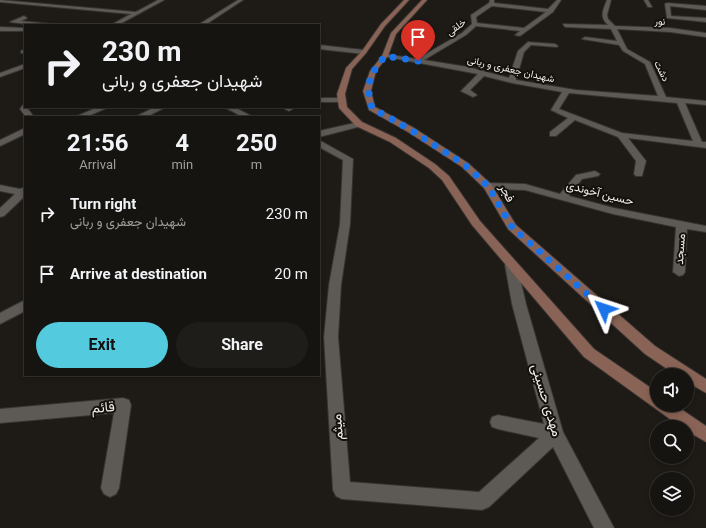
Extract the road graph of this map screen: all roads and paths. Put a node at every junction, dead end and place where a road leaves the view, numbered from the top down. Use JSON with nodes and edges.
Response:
{"nodes":[{"id":1,"x":30,"y":0,"type":"edge"},
{"id":2,"x":149,"y":0,"type":"edge"},
{"id":3,"x":161,"y":0,"type":"edge"},
{"id":4,"x":241,"y":0,"type":"edge"},
{"id":5,"x":407,"y":0,"type":"edge"},
{"id":6,"x":424,"y":0,"type":"edge"},
{"id":7,"x":559,"y":0,"type":"edge"},
{"id":8,"x":609,"y":0,"type":"edge"},
{"id":9,"x":646,"y":0,"type":"edge"},
{"id":10,"x":0,"y":1,"type":"edge"},
{"id":11,"x":88,"y":2,"type":"dead end"},
{"id":12,"x":491,"y":2,"type":"edge"},
{"id":13,"x":21,"y":3,"type":"junction"},
{"id":14,"x":650,"y":6,"type":"dead end"},
{"id":15,"x":66,"y":7,"type":"junction"},
{"id":16,"x":706,"y":8,"type":"edge"},
{"id":17,"x":551,"y":11,"type":"junction"},
{"id":18,"x":135,"y":13,"type":"junction"},
{"id":19,"x":24,"y":18,"type":"dead end"},
{"id":20,"x":706,"y":20,"type":"edge"},
{"id":21,"x":41,"y":24,"type":"edge"},
{"id":22,"x":115,"y":24,"type":"edge"},
{"id":23,"x":202,"y":24,"type":"edge"},
{"id":24,"x":475,"y":24,"type":"junction"},
{"id":25,"x":565,"y":24,"type":"dead end"},
{"id":26,"x":613,"y":27,"type":"junction"},
{"id":27,"x":0,"y":29,"type":"edge"},
{"id":28,"x":525,"y":30,"type":"junction"},
{"id":29,"x":24,"y":32,"type":"edge"},
{"id":30,"x":518,"y":35,"type":"dead end"},
{"id":31,"x":706,"y":35,"type":"edge"},
{"id":32,"x":585,"y":39,"type":"dead end"},
{"id":33,"x":620,"y":43,"type":"junction"},
{"id":34,"x":555,"y":46,"type":"dead end"},
{"id":35,"x":320,"y":47,"type":"edge"},
{"id":36,"x":374,"y":54,"type":"junction"},
{"id":37,"x":418,"y":61,"type":"junction"},
{"id":38,"x":24,"y":66,"type":"edge"},
{"id":39,"x":483,"y":73,"type":"junction"},
{"id":40,"x":0,"y":75,"type":"edge"},
{"id":41,"x":512,"y":81,"type":"junction"},
{"id":42,"x":566,"y":90,"type":"junction"},
{"id":43,"x":473,"y":95,"type":"dead end"},
{"id":44,"x":663,"y":99,"type":"junction"},
{"id":45,"x":320,"y":100,"type":"edge"},
{"id":46,"x":342,"y":100,"type":"junction"},
{"id":47,"x":680,"y":101,"type":"junction"},
{"id":48,"x":706,"y":103,"type":"edge"},
{"id":49,"x":25,"y":108,"type":"edge"},
{"id":50,"x":102,"y":108,"type":"edge"},
{"id":51,"x":160,"y":108,"type":"edge"},
{"id":52,"x":230,"y":108,"type":"edge"},
{"id":53,"x":29,"y":116,"type":"edge"},
{"id":54,"x":82,"y":116,"type":"edge"},
{"id":55,"x":141,"y":116,"type":"edge"},
{"id":56,"x":245,"y":116,"type":"edge"},
{"id":57,"x":574,"y":117,"type":"junction"},
{"id":58,"x":359,"y":124,"type":"junction"},
{"id":59,"x":24,"y":131,"type":"edge"},
{"id":60,"x":320,"y":134,"type":"edge"},
{"id":61,"x":553,"y":134,"type":"dead end"},
{"id":62,"x":621,"y":135,"type":"junction"},
{"id":63,"x":0,"y":143,"type":"edge"},
{"id":64,"x":320,"y":144,"type":"edge"},
{"id":65,"x":702,"y":144,"type":"edge"},
{"id":66,"x":595,"y":174,"type":"dead end"},
{"id":67,"x":639,"y":174,"type":"dead end"},
{"id":68,"x":488,"y":186,"type":"junction"},
{"id":69,"x":0,"y":188,"type":"edge"},
{"id":70,"x":24,"y":192,"type":"edge"},
{"id":71,"x":563,"y":197,"type":"junction"},
{"id":72,"x":0,"y":214,"type":"edge"},
{"id":73,"x":682,"y":226,"type":"junction"},
{"id":74,"x":706,"y":229,"type":"edge"},
{"id":75,"x":511,"y":264,"type":"junction"},
{"id":76,"x":679,"y":272,"type":"dead end"},
{"id":77,"x":24,"y":306,"type":"edge"},
{"id":78,"x":0,"y":319,"type":"edge"},
{"id":79,"x":706,"y":387,"type":"edge"},
{"id":80,"x":650,"y":396,"type":"edge"},
{"id":81,"x":672,"y":412,"type":"edge"},
{"id":82,"x":0,"y":416,"type":"edge"},
{"id":83,"x":498,"y":422,"type":"dead end"},
{"id":84,"x":555,"y":434,"type":"junction"},
{"id":85,"x":706,"y":435,"type":"edge"},
{"id":86,"x":110,"y":488,"type":"dead end"},
{"id":87,"x":604,"y":528,"type":"edge"}],
"edges":[{"from":1,"to":13,"type":"street"},
{"from":2,"to":3,"type":"street"},
{"from":3,"to":18,"type":"street"},
{"from":4,"to":23,"type":"street"},
{"from":5,"to":36,"type":"main road"},
{"from":6,"to":36,"type":"main road","name":"فجر"},
{"from":7,"to":17,"type":"street"},
{"from":8,"to":26,"type":"street","name":"دشت"},
{"from":9,"to":14,"type":"street"},
{"from":10,"to":13,"type":"street"},
{"from":11,"to":15,"type":"street"},
{"from":12,"to":17,"type":"street"},
{"from":12,"to":24,"type":"street","name":"خلقی"},
{"from":13,"to":15,"type":"street"},
{"from":15,"to":18,"type":"street"},
{"from":16,"to":20,"type":"street"},
{"from":17,"to":28,"type":"street"},
{"from":18,"to":22,"type":"street"},
{"from":19,"to":21,"type":"street"},
{"from":24,"to":28,"type":"street"},
{"from":24,"to":37,"type":"street","name":"خلقی"},
{"from":25,"to":26,"type":"street","name":"نور"},
{"from":26,"to":31,"type":"street","name":"نور"},
{"from":26,"to":33,"type":"street","name":"دشت"},
{"from":27,"to":29,"type":"street"},
{"from":28,"to":30,"type":"street"},
{"from":32,"to":33,"type":"street"},
{"from":33,"to":44,"type":"street","name":"دشت"},
{"from":34,"to":41,"type":"street"},
{"from":35,"to":36,"type":"street","name":"شهیدان جعفری و ربانی"},
{"from":36,"to":37,"type":"street","name":"شهیدان جعفری و ربانی"},
{"from":36,"to":46,"type":"main road"},
{"from":36,"to":68,"type":"main road","name":"فجر"},
{"from":37,"to":39,"type":"street","name":"شهیدان جعفری و ربانی"},
{"from":38,"to":40,"type":"street"},
{"from":39,"to":41,"type":"street","name":"شهیدان جعفری و ربانی"},
{"from":39,"to":43,"type":"street"},
{"from":41,"to":42,"type":"street","name":"شهیدان جعفری و ربانی"},
{"from":42,"to":44,"type":"street","name":"شهیدان جعفری و ربانی"},
{"from":42,"to":57,"type":"street"},
{"from":44,"to":47,"type":"street","name":"شهیدان جعفری و ربانی"},
{"from":45,"to":46,"type":"street"},
{"from":46,"to":58,"type":"main road"},
{"from":47,"to":48,"type":"street","name":"شهیدان جعفری و ربانی"},
{"from":47,"to":65,"type":"street"},
{"from":49,"to":53,"type":"street"},
{"from":50,"to":54,"type":"street"},
{"from":51,"to":55,"type":"street"},
{"from":52,"to":56,"type":"street"},
{"from":57,"to":61,"type":"street"},
{"from":57,"to":62,"type":"street"},
{"from":58,"to":60,"type":"street"},
{"from":58,"to":75,"type":"main road"},
{"from":59,"to":63,"type":"street"},
{"from":62,"to":65,"type":"street"},
{"from":62,"to":67,"type":"street"},
{"from":64,"to":84,"type":"street","name":"میثم"},
{"from":66,"to":71,"type":"street"},
{"from":68,"to":71,"type":"street","name":"حسین آخوندی"},
{"from":68,"to":79,"type":"main road","name":"فجر"},
{"from":69,"to":70,"type":"street"},
{"from":70,"to":72,"type":"street"},
{"from":71,"to":73,"type":"street","name":"حسین آخوندی"},
{"from":73,"to":74,"type":"street","name":"حسین آخوندی"},
{"from":73,"to":76,"type":"street","name":"مسجد"},
{"from":75,"to":80,"type":"main road"},
{"from":75,"to":84,"type":"street","name":"مهدی حسینی"},
{"from":77,"to":78,"type":"street"},
{"from":81,"to":85,"type":"main road"},
{"from":82,"to":86,"type":"street","name":"قائم"},
{"from":83,"to":84,"type":"street"},
{"from":84,"to":87,"type":"street","name":"مهدی حسینی"}]}
